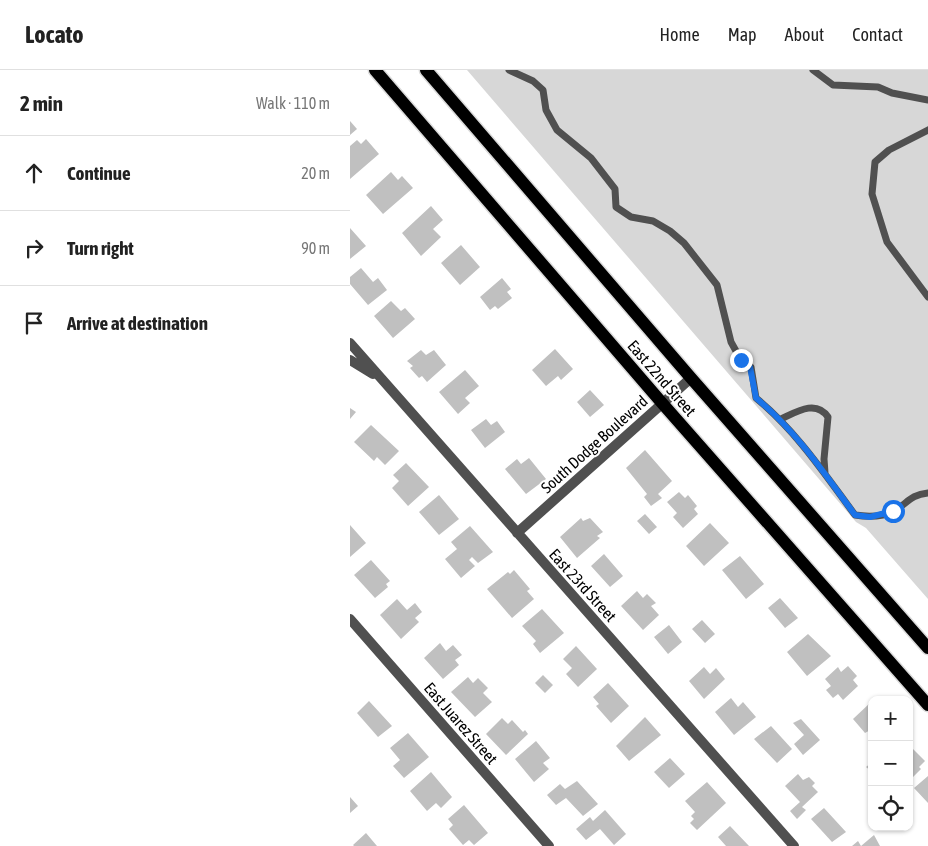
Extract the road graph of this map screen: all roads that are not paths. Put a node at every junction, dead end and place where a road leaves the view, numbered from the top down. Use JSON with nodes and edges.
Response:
{"nodes":[{"id":1,"x":375,"y":70,"type":"edge"},
{"id":2,"x":426,"y":70,"type":"edge"},
{"id":3,"x":508,"y":70,"type":"edge"},
{"id":4,"x":813,"y":70,"type":"edge"},
{"id":5,"x":928,"y":100,"type":"edge"},
{"id":6,"x":928,"y":130,"type":"edge"},
{"id":7,"x":928,"y":297,"type":"edge"},
{"id":8,"x":350,"y":343,"type":"edge"},
{"id":9,"x":350,"y":360,"type":"edge"},
{"id":10,"x":380,"y":378,"type":"junction"},
{"id":11,"x":691,"y":378,"type":"junction"},
{"id":12,"x":662,"y":403,"type":"junction"},
{"id":13,"x":781,"y":419,"type":"junction"},
{"id":14,"x":826,"y":475,"type":"junction"},
{"id":15,"x":928,"y":493,"type":"edge"},
{"id":16,"x":517,"y":533,"type":"junction"},
{"id":17,"x":350,"y":619,"type":"edge"},
{"id":18,"x":928,"y":648,"type":"edge"},
{"id":19,"x":928,"y":704,"type":"edge"},
{"id":20,"x":549,"y":846,"type":"edge"},
{"id":21,"x":794,"y":846,"type":"edge"}],
"edges":[{"from":1,"to":12,"type":"main road","name":"East 22nd Street"},
{"from":2,"to":11,"type":"main road","name":"East 22nd Street"},
{"from":3,"to":13,"type":"lane"},
{"from":4,"to":5,"type":"lane"},
{"from":6,"to":7,"type":"lane"},
{"from":8,"to":10,"type":"street","name":"East 23rd Street"},
{"from":9,"to":10,"type":"street"},
{"from":10,"to":16,"type":"street","name":"East 23rd Street"},
{"from":11,"to":12,"type":"street","name":"South Dodge Boulevard"},
{"from":11,"to":18,"type":"main road","name":"East 22nd Street"},
{"from":12,"to":16,"type":"street","name":"South Dodge Boulevard"},
{"from":12,"to":19,"type":"main road","name":"East 22nd Street"},
{"from":13,"to":14,"type":"lane"},
{"from":13,"to":14,"type":"lane"},
{"from":14,"to":15,"type":"lane"},
{"from":16,"to":21,"type":"street","name":"East 23rd Street"},
{"from":17,"to":20,"type":"street","name":"East Juarez Street"}]}
